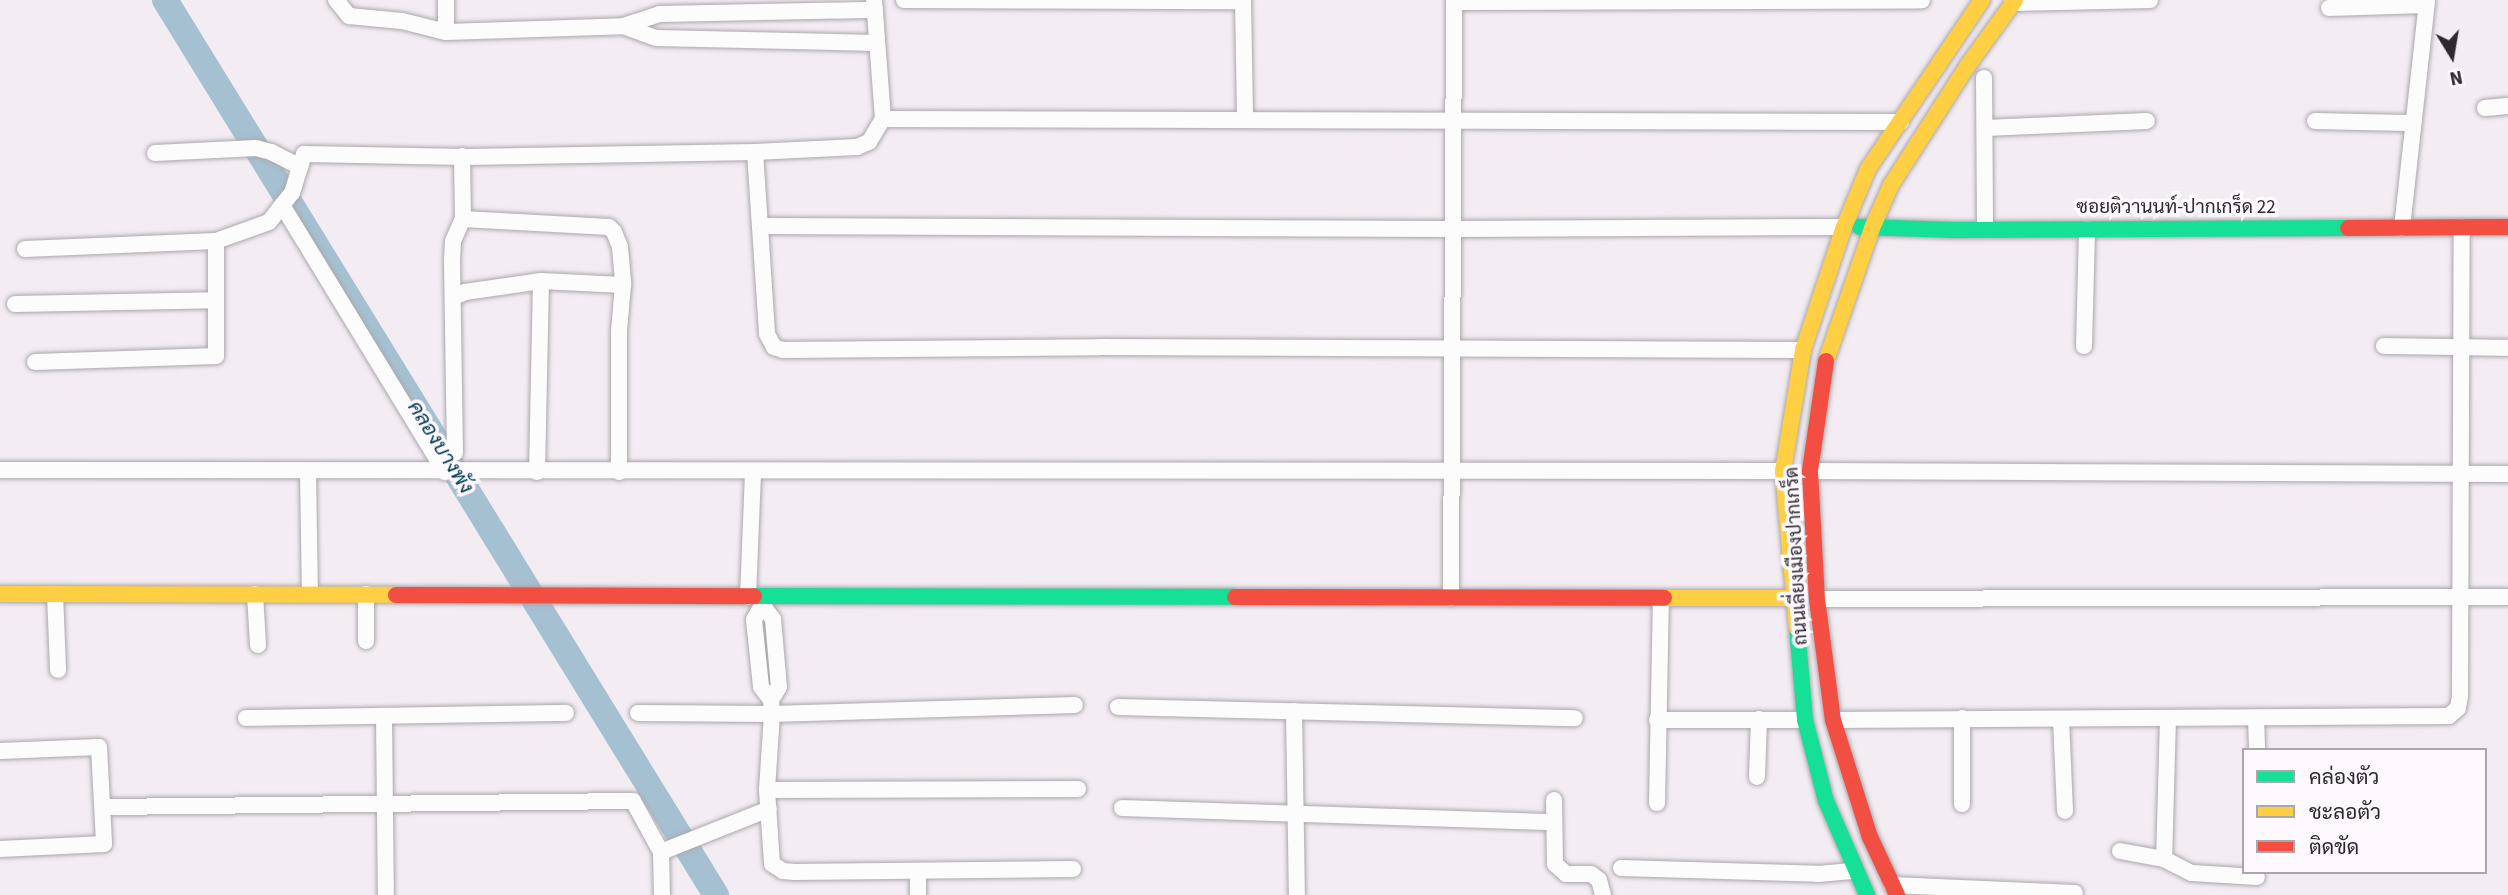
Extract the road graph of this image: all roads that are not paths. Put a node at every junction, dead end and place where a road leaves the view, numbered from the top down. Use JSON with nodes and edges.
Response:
{"nodes":[{"id":1,"x":336,"y":0,"type":"edge"},
{"id":2,"x":446,"y":0,"type":"edge"},
{"id":3,"x":904,"y":0,"type":"edge"},
{"id":4,"x":1922,"y":0,"type":"edge"},
{"id":5,"x":1982,"y":0,"type":"edge"},
{"id":6,"x":2150,"y":0,"type":"edge"},
{"id":7,"x":1243,"y":1,"type":"edge"},
{"id":8,"x":1454,"y":1,"type":"edge"},
{"id":9,"x":2013,"y":1,"type":"edge"},
{"id":10,"x":2427,"y":2,"type":"edge"},
{"id":11,"x":874,"y":5,"type":"edge"},
{"id":12,"x":658,"y":7,"type":"edge"},
{"id":13,"x":2329,"y":8,"type":"dead end"},
{"id":14,"x":623,"y":26,"type":"junction"},
{"id":15,"x":446,"y":32,"type":"junction"},
{"id":16,"x":875,"y":43,"type":"junction"},
{"id":17,"x":1984,"y":78,"type":"dead end"},
{"id":18,"x":2508,"y":106,"type":"edge"},
{"id":19,"x":2484,"y":108,"type":"dead end"},
{"id":20,"x":883,"y":119,"type":"junction"},
{"id":21,"x":1245,"y":119,"type":"junction"},
{"id":22,"x":1452,"y":120,"type":"junction"},
{"id":23,"x":2147,"y":121,"type":"dead end"},
{"id":24,"x":2315,"y":121,"type":"dead end"},
{"id":25,"x":1900,"y":122,"type":"junction"},
{"id":26,"x":2413,"y":123,"type":"junction"},
{"id":27,"x":1985,"y":128,"type":"junction"},
{"id":28,"x":755,"y":152,"type":"junction"},
{"id":29,"x":155,"y":153,"type":"dead end"},
{"id":30,"x":462,"y":156,"type":"junction"},
{"id":31,"x":300,"y":167,"type":"junction"},
{"id":32,"x":282,"y":205,"type":"junction"},
{"id":33,"x":463,"y":219,"type":"junction"},
{"id":34,"x":760,"y":226,"type":"junction"},
{"id":35,"x":1844,"y":227,"type":"junction"},
{"id":36,"x":2462,"y":227,"type":"junction"},
{"id":37,"x":2508,"y":227,"type":"edge"},
{"id":38,"x":1872,"y":228,"type":"junction"},
{"id":39,"x":1985,"y":228,"type":"junction"},
{"id":40,"x":2402,"y":228,"type":"junction"},
{"id":41,"x":1454,"y":229,"type":"junction"},
{"id":42,"x":2087,"y":229,"type":"junction"},
{"id":43,"x":216,"y":241,"type":"junction"},
{"id":44,"x":24,"y":249,"type":"dead end"},
{"id":45,"x":541,"y":281,"type":"junction"},
{"id":46,"x":623,"y":285,"type":"junction"},
{"id":47,"x":454,"y":297,"type":"junction"},
{"id":48,"x":215,"y":300,"type":"junction"},
{"id":49,"x":15,"y":304,"type":"dead end"},
{"id":50,"x":2084,"y":346,"type":"dead end"},
{"id":51,"x":2384,"y":346,"type":"dead end"},
{"id":52,"x":1454,"y":347,"type":"junction"},
{"id":53,"x":2461,"y":348,"type":"junction"},
{"id":54,"x":2508,"y":348,"type":"edge"},
{"id":55,"x":1803,"y":350,"type":"junction"},
{"id":56,"x":35,"y":362,"type":"dead end"},
{"id":57,"x":455,"y":453,"type":"dead end"},
{"id":58,"x":0,"y":470,"type":"edge"},
{"id":59,"x":308,"y":471,"type":"junction"},
{"id":60,"x":1783,"y":471,"type":"junction"},
{"id":61,"x":1810,"y":471,"type":"junction"},
{"id":62,"x":445,"y":472,"type":"junction"},
{"id":63,"x":537,"y":472,"type":"junction"},
{"id":64,"x":619,"y":472,"type":"junction"},
{"id":65,"x":753,"y":472,"type":"junction"},
{"id":66,"x":1453,"y":472,"type":"junction"},
{"id":67,"x":2461,"y":473,"type":"junction"},
{"id":68,"x":2508,"y":474,"type":"edge"},
{"id":69,"x":0,"y":594,"type":"edge"},
{"id":70,"x":55,"y":594,"type":"junction"},
{"id":71,"x":255,"y":594,"type":"junction"},
{"id":72,"x":310,"y":594,"type":"junction"},
{"id":73,"x":366,"y":594,"type":"junction"},
{"id":74,"x":748,"y":597,"type":"junction"},
{"id":75,"x":2463,"y":597,"type":"junction"},
{"id":76,"x":2508,"y":597,"type":"edge"},
{"id":77,"x":1451,"y":598,"type":"junction"},
{"id":78,"x":1793,"y":598,"type":"junction"},
{"id":79,"x":1817,"y":599,"type":"junction"},
{"id":80,"x":1661,"y":600,"type":"junction"},
{"id":81,"x":765,"y":603,"type":"junction"},
{"id":82,"x":366,"y":641,"type":"dead end"},
{"id":83,"x":258,"y":645,"type":"dead end"},
{"id":84,"x":58,"y":670,"type":"dead end"},
{"id":85,"x":1075,"y":705,"type":"dead end"},
{"id":86,"x":771,"y":707,"type":"junction"},
{"id":87,"x":1118,"y":707,"type":"dead end"},
{"id":88,"x":1294,"y":711,"type":"junction"},
{"id":89,"x":566,"y":713,"type":"dead end"},
{"id":90,"x":638,"y":713,"type":"dead end"},
{"id":91,"x":384,"y":716,"type":"junction"},
{"id":92,"x":246,"y":718,"type":"dead end"},
{"id":93,"x":1575,"y":718,"type":"dead end"},
{"id":94,"x":1962,"y":718,"type":"junction"},
{"id":95,"x":2168,"y":718,"type":"junction"},
{"id":96,"x":2256,"y":718,"type":"junction"},
{"id":97,"x":1759,"y":719,"type":"junction"},
{"id":98,"x":2061,"y":719,"type":"junction"},
{"id":99,"x":1657,"y":720,"type":"junction"},
{"id":100,"x":1805,"y":720,"type":"junction"},
{"id":101,"x":1833,"y":720,"type":"junction"},
{"id":102,"x":2257,"y":748,"type":"edge"},
{"id":103,"x":0,"y":751,"type":"edge"},
{"id":104,"x":1757,"y":776,"type":"dead end"},
{"id":105,"x":1078,"y":789,"type":"dead end"},
{"id":106,"x":767,"y":790,"type":"junction"},
{"id":107,"x":1554,"y":800,"type":"dead end"},
{"id":108,"x":386,"y":803,"type":"junction"},
{"id":109,"x":1657,"y":803,"type":"dead end"},
{"id":110,"x":1962,"y":804,"type":"dead end"},
{"id":111,"x":104,"y":807,"type":"junction"},
{"id":112,"x":769,"y":808,"type":"junction"},
{"id":113,"x":1122,"y":808,"type":"dead end"},
{"id":114,"x":2065,"y":811,"type":"dead end"},
{"id":115,"x":1295,"y":814,"type":"junction"},
{"id":116,"x":1553,"y":822,"type":"junction"},
{"id":117,"x":0,"y":849,"type":"edge"},
{"id":118,"x":2120,"y":851,"type":"dead end"},
{"id":119,"x":661,"y":852,"type":"junction"},
{"id":120,"x":2165,"y":859,"type":"junction"},
{"id":121,"x":1621,"y":868,"type":"dead end"},
{"id":122,"x":1073,"y":869,"type":"dead end"},
{"id":123,"x":918,"y":872,"type":"junction"},
{"id":124,"x":1855,"y":872,"type":"junction"},
{"id":125,"x":2257,"y":877,"type":"dead end"},
{"id":126,"x":1895,"y":890,"type":"edge"},
{"id":127,"x":2075,"y":893,"type":"dead end"},
{"id":128,"x":386,"y":895,"type":"edge"},
{"id":129,"x":662,"y":895,"type":"edge"},
{"id":130,"x":918,"y":895,"type":"edge"},
{"id":131,"x":1297,"y":895,"type":"edge"},
{"id":132,"x":1603,"y":895,"type":"edge"},
{"id":133,"x":1867,"y":895,"type":"edge"}],
"edges":[{"from":1,"to":15,"type":"street"},
{"from":2,"to":15,"type":"street"},
{"from":3,"to":7,"type":"street"},
{"from":4,"to":8,"type":"street"},
{"from":5,"to":25,"type":"street","name":"ถนนเลี่ยงเมืองปากเกร็ด"},
{"from":6,"to":9,"type":"street"},
{"from":7,"to":21,"type":"street"},
{"from":8,"to":22,"type":"street"},
{"from":9,"to":38,"type":"street","name":"ถนนเลี่ยงเมืองปากเกร็ด"},
{"from":10,"to":13,"type":"street"},
{"from":10,"to":26,"type":"street"},
{"from":11,"to":12,"type":"street"},
{"from":11,"to":16,"type":"street"},
{"from":12,"to":14,"type":"street"},
{"from":14,"to":15,"type":"street"},
{"from":14,"to":16,"type":"street"},
{"from":16,"to":20,"type":"street"},
{"from":17,"to":27,"type":"street"},
{"from":18,"to":19,"type":"street"},
{"from":20,"to":21,"type":"street"},
{"from":20,"to":28,"type":"street"},
{"from":21,"to":22,"type":"street"},
{"from":22,"to":25,"type":"street"},
{"from":22,"to":41,"type":"street"},
{"from":23,"to":27,"type":"street"},
{"from":24,"to":26,"type":"street"},
{"from":25,"to":35,"type":"street","name":"ถนนเลี่ยงเมืองปากเกร็ด"},
{"from":26,"to":40,"type":"street"},
{"from":27,"to":39,"type":"street"},
{"from":28,"to":30,"type":"street"},
{"from":28,"to":34,"type":"street"},
{"from":29,"to":31,"type":"street"},
{"from":30,"to":31,"type":"street"},
{"from":30,"to":33,"type":"street"},
{"from":31,"to":32,"type":"street"},
{"from":32,"to":43,"type":"street"},
{"from":32,"to":62,"type":"street"},
{"from":33,"to":46,"type":"street"},
{"from":33,"to":47,"type":"street"},
{"from":34,"to":41,"type":"street"},
{"from":34,"to":52,"type":"street"},
{"from":35,"to":38,"type":"street","name":"ซอยติวานนท์-ปากเกร็ด 22"},
{"from":35,"to":41,"type":"street"},
{"from":35,"to":55,"type":"street","name":"ถนนเลี่ยงเมืองปากเกร็ด"},
{"from":36,"to":37,"type":"street","name":"ซอยติวานนท์-ปากเกร็ด 22"},
{"from":36,"to":40,"type":"street","name":"ซอยติวานนท์-ปากเกร็ด 22"},
{"from":36,"to":53,"type":"street"},
{"from":38,"to":39,"type":"street","name":"ซอยติวานนท์-ปากเกร็ด 22"},
{"from":38,"to":61,"type":"street","name":"ถนนเลี่ยงเมืองปากเกร็ด"},
{"from":39,"to":42,"type":"street","name":"ซอยติวานนท์-ปากเกร็ด 22"},
{"from":40,"to":42,"type":"street","name":"ซอยติวานนท์-ปากเกร็ด 22"},
{"from":41,"to":52,"type":"street"},
{"from":42,"to":50,"type":"street"},
{"from":43,"to":44,"type":"street"},
{"from":43,"to":48,"type":"street"},
{"from":45,"to":46,"type":"street"},
{"from":45,"to":47,"type":"street"},
{"from":45,"to":63,"type":"street"},
{"from":46,"to":64,"type":"street"},
{"from":47,"to":57,"type":"street"},
{"from":48,"to":49,"type":"street"},
{"from":48,"to":56,"type":"street"},
{"from":51,"to":53,"type":"street"},
{"from":52,"to":55,"type":"street"},
{"from":52,"to":66,"type":"street"},
{"from":53,"to":54,"type":"street"},
{"from":53,"to":67,"type":"street"},
{"from":55,"to":60,"type":"street","name":"ถนนเลี่ยงเมืองปากเกร็ด"},
{"from":58,"to":59,"type":"street"},
{"from":59,"to":62,"type":"street"},
{"from":59,"to":72,"type":"street"},
{"from":60,"to":66,"type":"street"},
{"from":60,"to":78,"type":"street","name":"ถนนเลี่ยงเมืองปากเกร็ด"},
{"from":61,"to":67,"type":"street"},
{"from":61,"to":79,"type":"street","name":"ถนนเลี่ยงเมืองปากเกร็ด"},
{"from":62,"to":63,"type":"street"},
{"from":63,"to":64,"type":"street"},
{"from":64,"to":65,"type":"street"},
{"from":65,"to":66,"type":"street"},
{"from":65,"to":74,"type":"street"},
{"from":66,"to":77,"type":"street"},
{"from":67,"to":68,"type":"street"},
{"from":67,"to":75,"type":"street"},
{"from":69,"to":70,"type":"street"},
{"from":70,"to":71,"type":"street"},
{"from":70,"to":84,"type":"street"},
{"from":71,"to":72,"type":"street"},
{"from":71,"to":83,"type":"street"},
{"from":72,"to":73,"type":"street"},
{"from":73,"to":74,"type":"street"},
{"from":73,"to":82,"type":"street"},
{"from":74,"to":81,"type":"street"},
{"from":75,"to":76,"type":"street"},
{"from":75,"to":79,"type":"street"},
{"from":75,"to":96,"type":"street"},
{"from":77,"to":80,"type":"street"},
{"from":77,"to":81,"type":"street"},
{"from":78,"to":80,"type":"street"},
{"from":78,"to":100,"type":"street","name":"ถนนเลี่ยงเมืองปากเกร็ด"},
{"from":79,"to":101,"type":"street","name":"ถนนเลี่ยงเมืองปากเกร็ด"},
{"from":80,"to":99,"type":"street"},
{"from":81,"to":86,"type":"street"},
{"from":85,"to":86,"type":"street"},
{"from":86,"to":90,"type":"street"},
{"from":86,"to":106,"type":"street"},
{"from":87,"to":88,"type":"street"},
{"from":88,"to":93,"type":"street"},
{"from":88,"to":115,"type":"street"},
{"from":89,"to":91,"type":"street"},
{"from":91,"to":92,"type":"street"},
{"from":91,"to":108,"type":"street"},
{"from":94,"to":98,"type":"street"},
{"from":94,"to":101,"type":"street"},
{"from":94,"to":110,"type":"street"},
{"from":95,"to":96,"type":"street"},
{"from":95,"to":98,"type":"street"},
{"from":95,"to":120,"type":"street"},
{"from":96,"to":102,"type":"street"},
{"from":97,"to":99,"type":"street"},
{"from":97,"to":100,"type":"street"},
{"from":97,"to":104,"type":"street"},
{"from":98,"to":114,"type":"street"},
{"from":99,"to":109,"type":"street"},
{"from":100,"to":124,"type":"street","name":"ถนนเลี่ยงเมืองปากเกร็ด"},
{"from":101,"to":126,"type":"street","name":"ถนนเลี่ยงเมืองปากเกร็ด"},
{"from":103,"to":111,"type":"street"},
{"from":105,"to":106,"type":"street"},
{"from":106,"to":112,"type":"street"},
{"from":107,"to":116,"type":"street"},
{"from":108,"to":111,"type":"street"},
{"from":108,"to":119,"type":"street"},
{"from":108,"to":128,"type":"street"},
{"from":111,"to":117,"type":"street"},
{"from":112,"to":119,"type":"street"},
{"from":112,"to":123,"type":"street"},
{"from":113,"to":115,"type":"street"},
{"from":115,"to":116,"type":"street"},
{"from":115,"to":131,"type":"street"},
{"from":116,"to":132,"type":"street"},
{"from":118,"to":120,"type":"street"},
{"from":119,"to":129,"type":"street"},
{"from":120,"to":125,"type":"street"},
{"from":121,"to":124,"type":"street"},
{"from":122,"to":123,"type":"street"},
{"from":123,"to":130,"type":"street"},
{"from":124,"to":133,"type":"street","name":"ถนนเลี่ยงเมืองปากเกร็ด"},
{"from":126,"to":127,"type":"street"}]}
